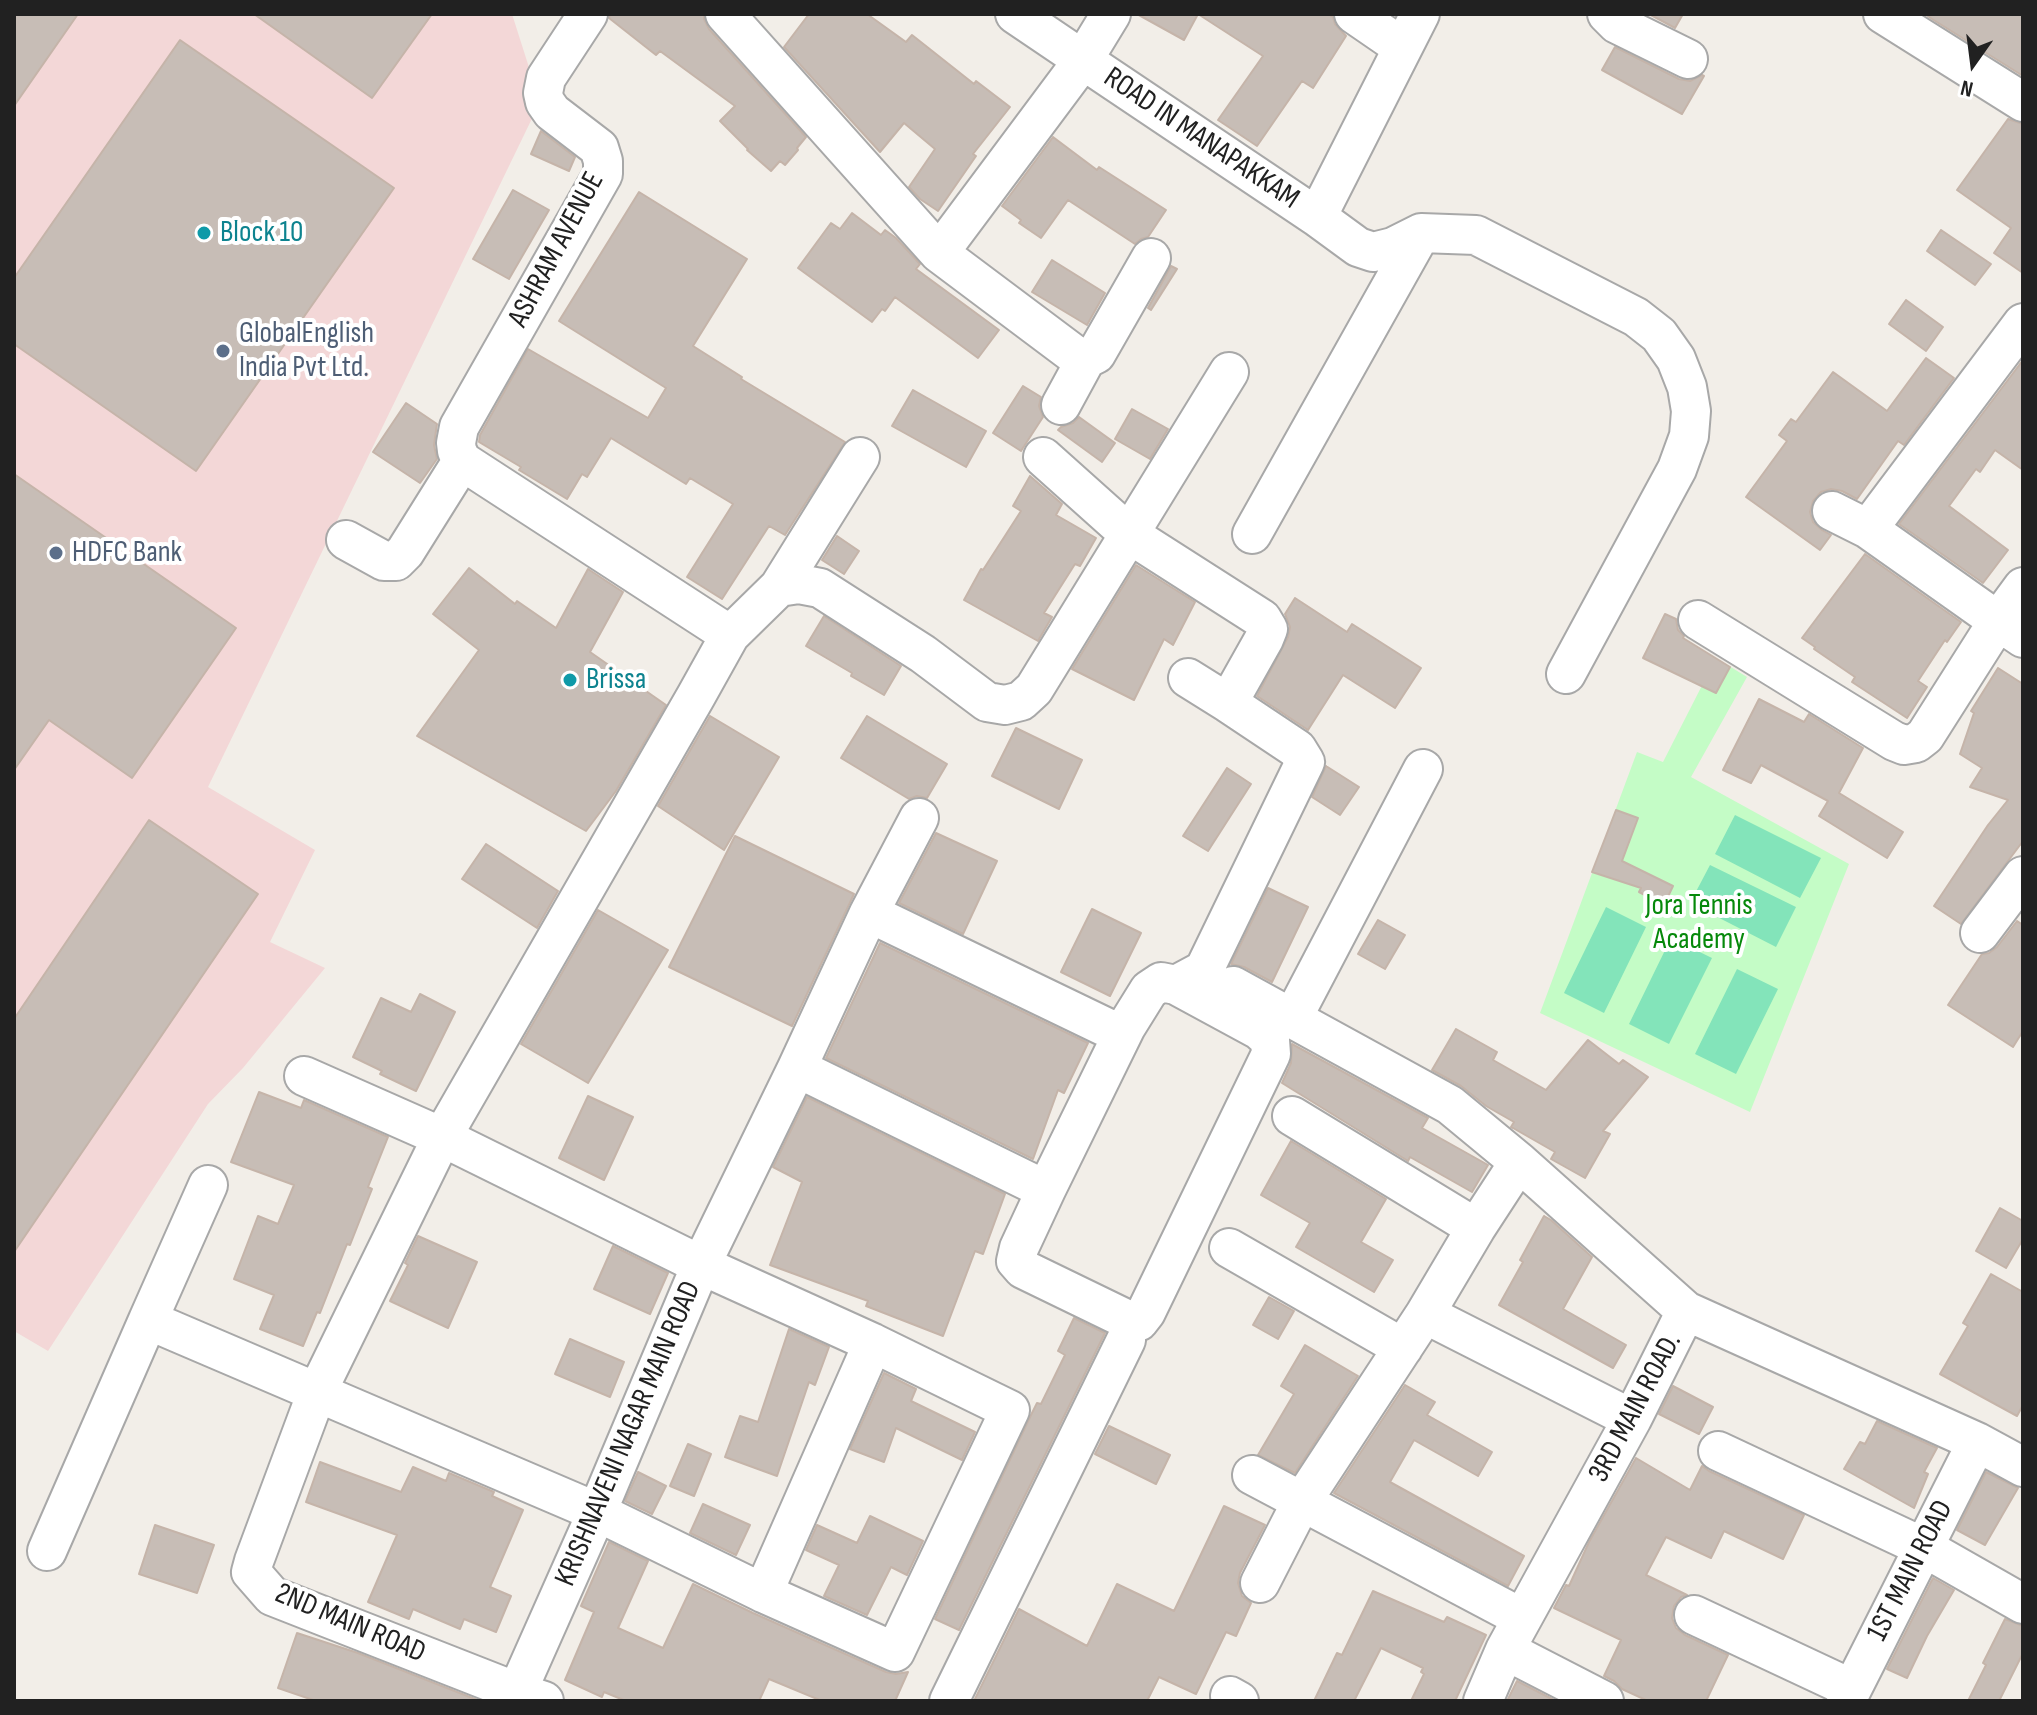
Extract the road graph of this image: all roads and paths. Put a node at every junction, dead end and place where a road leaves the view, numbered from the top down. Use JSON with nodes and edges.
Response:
{"nodes":[{"id":1,"x":588,"y":14,"type":"edge"},
{"id":2,"x":725,"y":14,"type":"edge"},
{"id":3,"x":1015,"y":14,"type":"edge"},
{"id":4,"x":1111,"y":14,"type":"edge"},
{"id":5,"x":1354,"y":14,"type":"edge"},
{"id":6,"x":1607,"y":14,"type":"edge"},
{"id":7,"x":1883,"y":14,"type":"edge"},
{"id":8,"x":1411,"y":30,"type":"edge"},
{"id":9,"x":1688,"y":59,"type":"dead end"},
{"id":10,"x":1083,"y":60,"type":"junction"},
{"id":11,"x":2023,"y":102,"type":"edge"},
{"id":12,"x":1317,"y":217,"type":"junction"},
{"id":13,"x":1421,"y":233,"type":"junction"},
{"id":14,"x":939,"y":253,"type":"junction"},
{"id":15,"x":1151,"y":258,"type":"dead end"},
{"id":16,"x":2023,"y":323,"type":"edge"},
{"id":17,"x":1086,"y":359,"type":"junction"},
{"id":18,"x":1229,"y":372,"type":"dead end"},
{"id":19,"x":1061,"y":405,"type":"dead end"},
{"id":20,"x":860,"y":457,"type":"dead end"},
{"id":21,"x":1043,"y":457,"type":"dead end"},
{"id":22,"x":462,"y":461,"type":"junction"},
{"id":23,"x":1832,"y":511,"type":"dead end"},
{"id":24,"x":1868,"y":529,"type":"junction"},
{"id":25,"x":1129,"y":534,"type":"junction"},
{"id":26,"x":1252,"y":534,"type":"dead end"},
{"id":27,"x":346,"y":540,"type":"dead end"},
{"id":28,"x":779,"y":587,"type":"junction"},
{"id":29,"x":2023,"y":587,"type":"edge"},
{"id":30,"x":1698,"y":620,"type":"dead end"},
{"id":31,"x":2011,"y":630,"type":"edge"},
{"id":32,"x":730,"y":635,"type":"junction"},
{"id":33,"x":1566,"y":674,"type":"dead end"},
{"id":34,"x":1188,"y":678,"type":"dead end"},
{"id":35,"x":1228,"y":703,"type":"junction"},
{"id":36,"x":1423,"y":769,"type":"dead end"},
{"id":37,"x":919,"y":818,"type":"dead end"},
{"id":38,"x":2023,"y":876,"type":"edge"},
{"id":39,"x":869,"y":913,"type":"junction"},
{"id":40,"x":1980,"y":933,"type":"dead end"},
{"id":41,"x":1190,"y":977,"type":"junction"},
{"id":42,"x":1292,"y":1019,"type":"junction"},
{"id":43,"x":1122,"y":1035,"type":"junction"},
{"id":44,"x":797,"y":1068,"type":"junction"},
{"id":45,"x":304,"y":1076,"type":"dead end"},
{"id":46,"x":1292,"y":1116,"type":"dead end"},
{"id":47,"x":442,"y":1137,"type":"junction"},
{"id":48,"x":1519,"y":1162,"type":"junction"},
{"id":49,"x":208,"y":1185,"type":"dead end"},
{"id":50,"x":1046,"y":1190,"type":"junction"},
{"id":51,"x":1476,"y":1228,"type":"junction"},
{"id":52,"x":1229,"y":1248,"type":"dead end"},
{"id":53,"x":701,"y":1265,"type":"junction"},
{"id":54,"x":1686,"y":1311,"type":"junction"},
{"id":55,"x":1425,"y":1314,"type":"junction"},
{"id":56,"x":148,"y":1320,"type":"junction"},
{"id":57,"x":1126,"y":1340,"type":"dead end"},
{"id":58,"x":873,"y":1343,"type":"junction"},
{"id":59,"x":1403,"y":1348,"type":"junction"},
{"id":60,"x":317,"y":1392,"type":"junction"},
{"id":61,"x":1632,"y":1419,"type":"junction"},
{"id":62,"x":1977,"y":1442,"type":"junction"},
{"id":63,"x":1718,"y":1451,"type":"dead end"},
{"id":64,"x":2023,"y":1467,"type":"edge"},
{"id":65,"x":1252,"y":1475,"type":"dead end"},
{"id":66,"x":1301,"y":1503,"type":"junction"},
{"id":67,"x":597,"y":1512,"type":"junction"},
{"id":68,"x":1923,"y":1547,"type":"junction"},
{"id":69,"x":47,"y":1551,"type":"dead end"},
{"id":70,"x":1260,"y":1583,"type":"dead end"},
{"id":71,"x":763,"y":1593,"type":"junction"},
{"id":72,"x":2023,"y":1604,"type":"edge"},
{"id":73,"x":1694,"y":1615,"type":"dead end"},
{"id":74,"x":1513,"y":1634,"type":"junction"},
{"id":75,"x":1849,"y":1695,"type":"edge"},
{"id":76,"x":530,"y":1697,"type":"edge"},
{"id":77,"x":949,"y":1701,"type":"edge"},
{"id":78,"x":1483,"y":1701,"type":"edge"},
{"id":79,"x":1604,"y":1701,"type":"edge"}],
"edges":[{"from":1,"to":22,"type":"street","name":"ASHRAM AVENUE"},
{"from":2,"to":14,"type":"street"},
{"from":3,"to":10,"type":"street"},
{"from":4,"to":10,"type":"street"},
{"from":5,"to":8,"type":"street"},
{"from":6,"to":9,"type":"street"},
{"from":7,"to":11,"type":"street"},
{"from":8,"to":12,"type":"street","name":"ROAD IN MANAPAKKAM"},
{"from":10,"to":12,"type":"street","name":"ROAD IN MANAPAKKAM"},
{"from":10,"to":14,"type":"street","name":"ROAD IN MANAPAKKAM"},
{"from":12,"to":13,"type":"street"},
{"from":13,"to":26,"type":"street"},
{"from":13,"to":33,"type":"street"},
{"from":14,"to":17,"type":"street"},
{"from":15,"to":17,"type":"street"},
{"from":16,"to":24,"type":"street"},
{"from":17,"to":19,"type":"street"},
{"from":18,"to":25,"type":"street"},
{"from":20,"to":28,"type":"street"},
{"from":21,"to":25,"type":"street"},
{"from":22,"to":27,"type":"street"},
{"from":22,"to":32,"type":"street"},
{"from":23,"to":24,"type":"street"},
{"from":24,"to":31,"type":"street"},
{"from":25,"to":28,"type":"street"},
{"from":25,"to":35,"type":"street"},
{"from":28,"to":32,"type":"street"},
{"from":29,"to":31,"type":"street"},
{"from":30,"to":31,"type":"street"},
{"from":32,"to":47,"type":"street"},
{"from":34,"to":35,"type":"street"},
{"from":35,"to":41,"type":"street"},
{"from":36,"to":42,"type":"street"},
{"from":37,"to":39,"type":"street"},
{"from":38,"to":40,"type":"street"},
{"from":39,"to":43,"type":"street"},
{"from":39,"to":44,"type":"street"},
{"from":41,"to":42,"type":"street"},
{"from":41,"to":43,"type":"street"},
{"from":41,"to":50,"type":"street"},
{"from":42,"to":48,"type":"street"},
{"from":43,"to":50,"type":"street"},
{"from":44,"to":50,"type":"street"},
{"from":44,"to":53,"type":"street"},
{"from":45,"to":47,"type":"street","name":"KRISHNAVENI NAGAR MAIN ROAD"},
{"from":46,"to":51,"type":"street"},
{"from":47,"to":53,"type":"street","name":"KRISHNAVENI NAGAR MAIN ROAD"},
{"from":47,"to":60,"type":"street"},
{"from":48,"to":51,"type":"street"},
{"from":48,"to":54,"type":"street"},
{"from":49,"to":56,"type":"street"},
{"from":51,"to":55,"type":"street"},
{"from":52,"to":59,"type":"street"},
{"from":53,"to":58,"type":"street"},
{"from":53,"to":67,"type":"street","name":"KRISHNAVENI NAGAR MAIN ROAD"},
{"from":54,"to":61,"type":"street","name":"3RD MAIN ROAD."},
{"from":54,"to":62,"type":"street","name":"3RD MAIN ROAD."},
{"from":55,"to":59,"type":"street"},
{"from":55,"to":61,"type":"street"},
{"from":56,"to":60,"type":"street"},
{"from":56,"to":69,"type":"street"},
{"from":57,"to":77,"type":"street"},
{"from":58,"to":71,"type":"street"},
{"from":58,"to":71,"type":"street"},
{"from":59,"to":66,"type":"street"},
{"from":60,"to":67,"type":"street"},
{"from":60,"to":76,"type":"street","name":"2ND MAIN ROAD"},
{"from":61,"to":74,"type":"street","name":"3RD MAIN ROAD."},
{"from":62,"to":64,"type":"street","name":"3RD MAIN ROAD."},
{"from":62,"to":68,"type":"street","name":"1ST MAIN ROAD"},
{"from":63,"to":68,"type":"street"},
{"from":65,"to":66,"type":"street"},
{"from":66,"to":70,"type":"street"},
{"from":66,"to":74,"type":"street"},
{"from":67,"to":71,"type":"street"},
{"from":67,"to":76,"type":"street","name":"KRISHNAVENI NAGAR MAIN ROAD"},
{"from":68,"to":72,"type":"street"},
{"from":68,"to":75,"type":"street","name":"1ST MAIN ROAD"},
{"from":73,"to":75,"type":"street"},
{"from":74,"to":78,"type":"street","name":"3RD MAIN ROAD."},
{"from":74,"to":79,"type":"street"}]}
